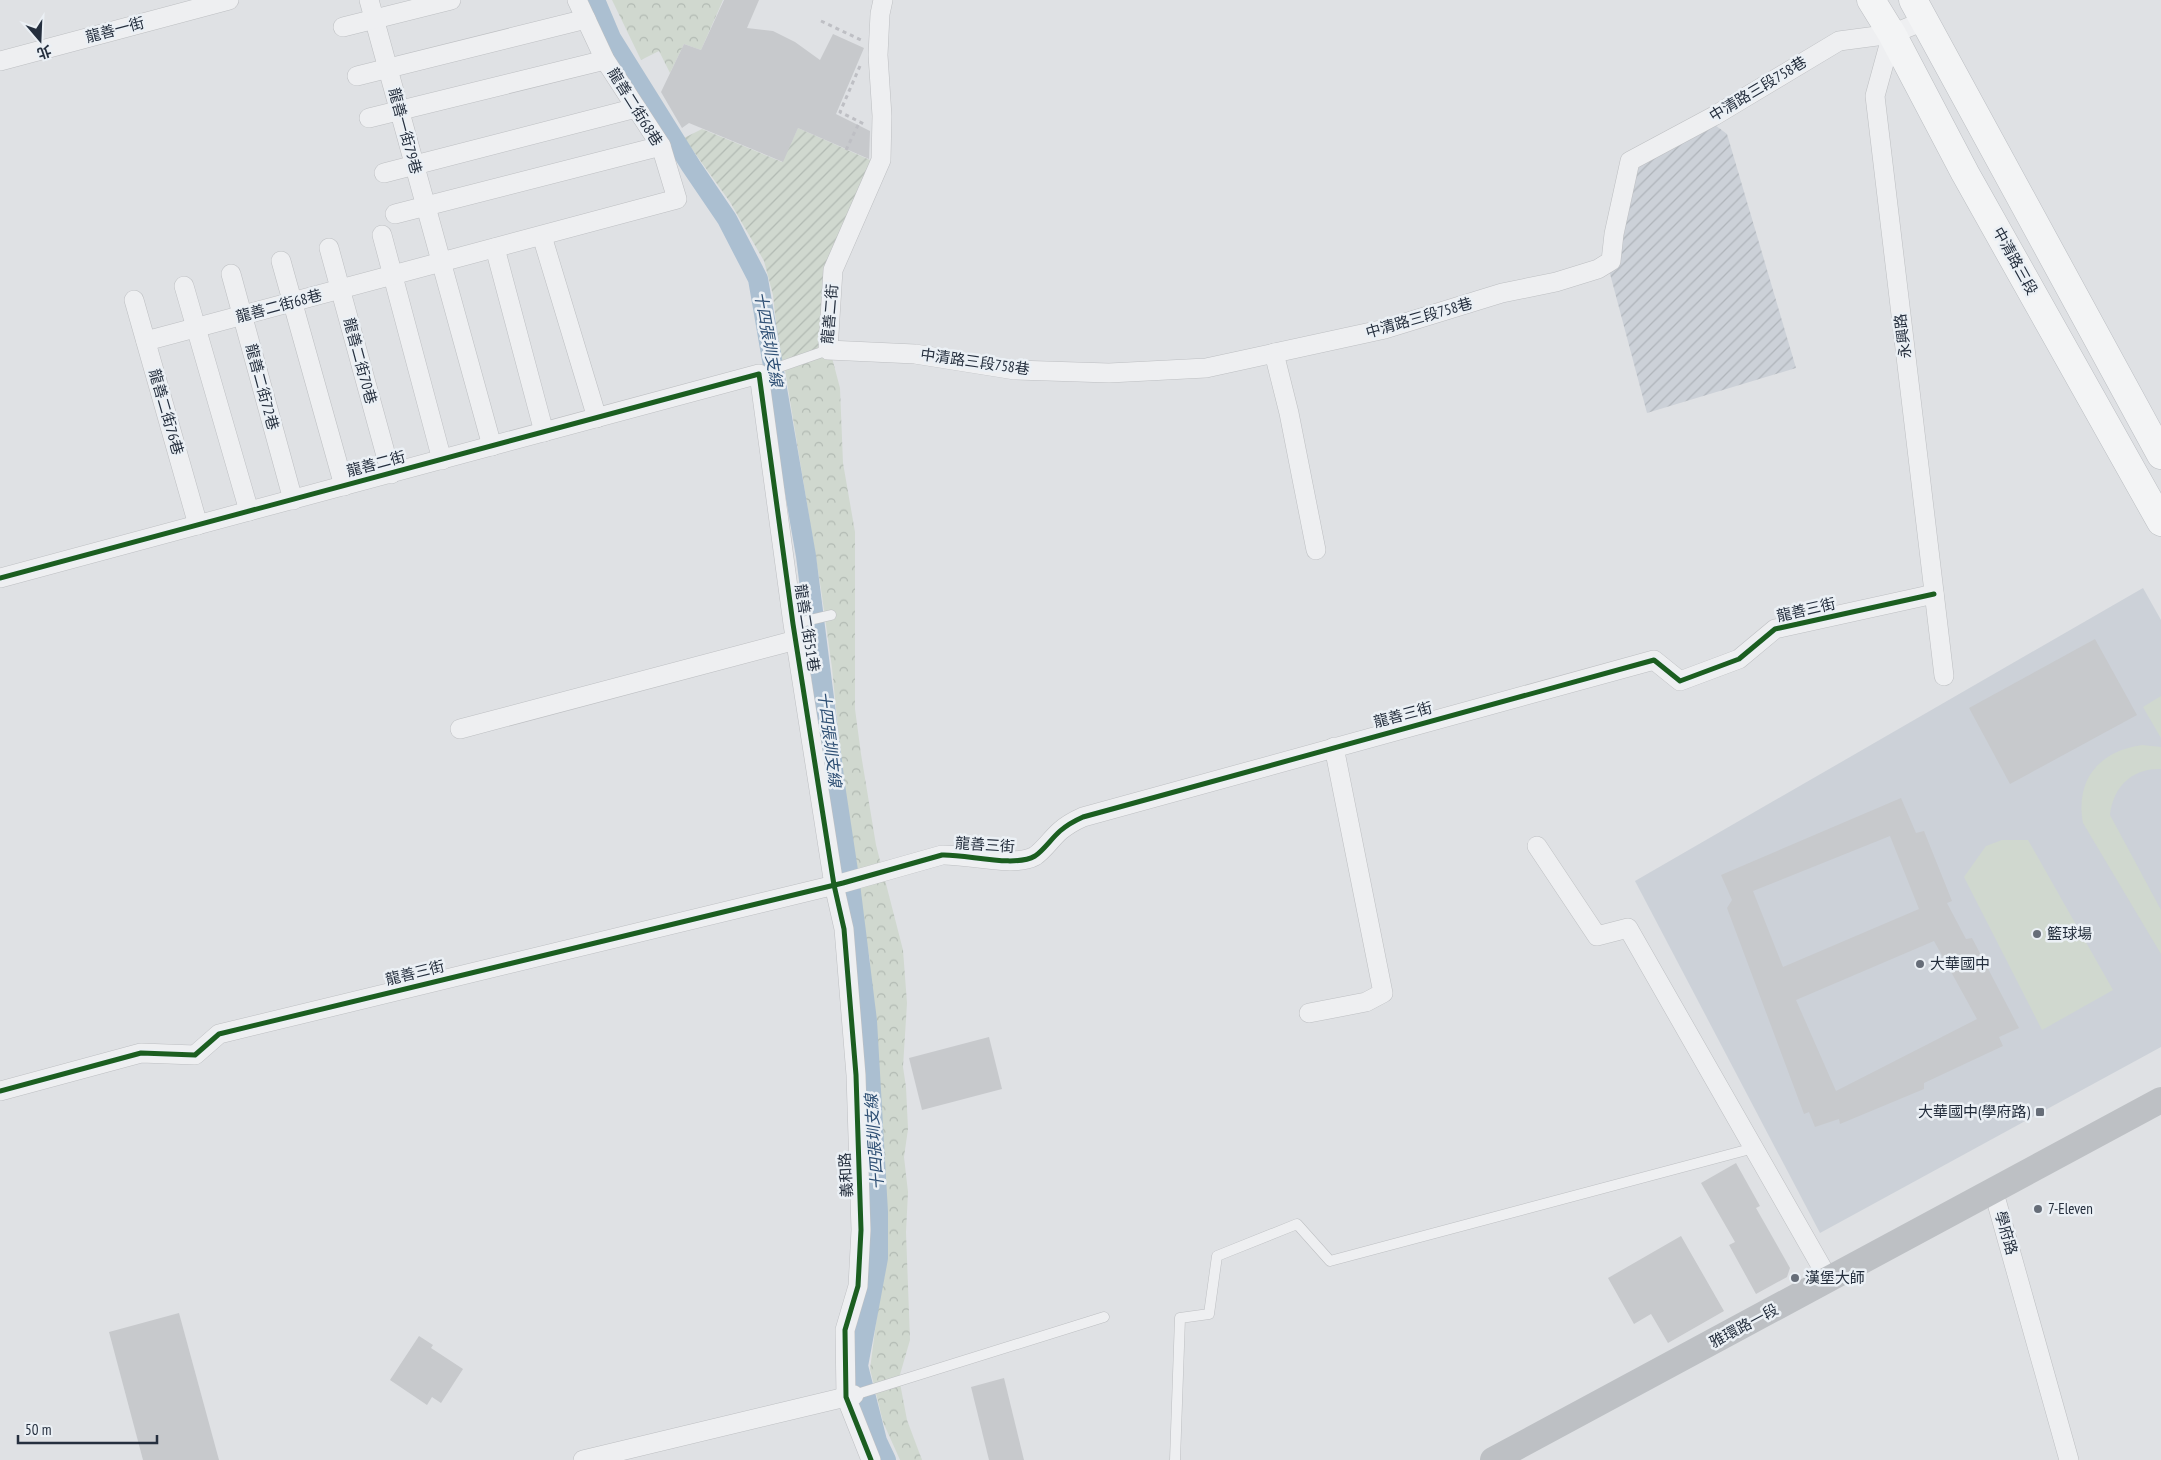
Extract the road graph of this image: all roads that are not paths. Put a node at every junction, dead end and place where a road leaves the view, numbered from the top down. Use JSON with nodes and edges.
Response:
{"nodes":[{"id":1,"x":229,"y":0,"type":"edge"},
{"id":2,"x":369,"y":0,"type":"edge"},
{"id":3,"x":451,"y":0,"type":"edge"},
{"id":4,"x":577,"y":0,"type":"edge"},
{"id":5,"x":883,"y":0,"type":"edge"},
{"id":6,"x":1871,"y":0,"type":"edge"},
{"id":7,"x":1920,"y":10,"type":"edge"},
{"id":8,"x":374,"y":19,"type":"junction"},
{"id":9,"x":586,"y":19,"type":"junction"},
{"id":10,"x":343,"y":27,"type":"dead end"},
{"id":11,"x":1892,"y":34,"type":"junction"},
{"id":12,"x":605,"y":60,"type":"junction"},
{"id":13,"x":0,"y":61,"type":"edge"},
{"id":14,"x":388,"y":68,"type":"junction"},
{"id":15,"x":357,"y":76,"type":"dead end"},
{"id":16,"x":636,"y":108,"type":"junction"},
{"id":17,"x":399,"y":111,"type":"junction"},
{"id":18,"x":368,"y":118,"type":"dead end"},
{"id":19,"x":661,"y":146,"type":"junction"},
{"id":20,"x":2000,"y":157,"type":"junction"},
{"id":21,"x":414,"y":165,"type":"junction"},
{"id":22,"x":384,"y":173,"type":"dead end"},
{"id":23,"x":1965,"y":173,"type":"junction"},
{"id":24,"x":426,"y":207,"type":"junction"},
{"id":25,"x":395,"y":214,"type":"dead end"},
{"id":26,"x":382,"y":235,"type":"dead end"},
{"id":27,"x":542,"y":236,"type":"junction"},
{"id":28,"x":330,"y":248,"type":"dead end"},
{"id":29,"x":495,"y":248,"type":"junction"},
{"id":30,"x":281,"y":261,"type":"dead end"},
{"id":31,"x":441,"y":263,"type":"junction"},
{"id":32,"x":231,"y":274,"type":"dead end"},
{"id":33,"x":393,"y":275,"type":"junction"},
{"id":34,"x":184,"y":286,"type":"dead end"},
{"id":35,"x":341,"y":289,"type":"junction"},
{"id":36,"x":134,"y":300,"type":"dead end"},
{"id":37,"x":293,"y":302,"type":"junction"},
{"id":38,"x":242,"y":316,"type":"junction"},
{"id":39,"x":196,"y":328,"type":"junction"},
{"id":40,"x":146,"y":341,"type":"junction"},
{"id":41,"x":828,"y":350,"type":"junction"},
{"id":42,"x":1274,"y":352,"type":"junction"},
{"id":43,"x":759,"y":374,"type":"junction"},
{"id":44,"x":597,"y":418,"type":"junction"},
{"id":45,"x":544,"y":432,"type":"junction"},
{"id":46,"x":492,"y":446,"type":"junction"},
{"id":47,"x":2161,"y":455,"type":"edge"},
{"id":48,"x":442,"y":460,"type":"junction"},
{"id":49,"x":391,"y":474,"type":"junction"},
{"id":50,"x":344,"y":486,"type":"junction"},
{"id":51,"x":293,"y":500,"type":"junction"},
{"id":52,"x":249,"y":511,"type":"junction"},
{"id":53,"x":2161,"y":522,"type":"edge"},
{"id":54,"x":198,"y":525,"type":"junction"},
{"id":55,"x":1316,"y":550,"type":"dead end"},
{"id":56,"x":0,"y":578,"type":"edge"},
{"id":57,"x":1934,"y":594,"type":"junction"},
{"id":58,"x":831,"y":615,"type":"dead end"},
{"id":59,"x":795,"y":632,"type":"junction"},
{"id":60,"x":1944,"y":676,"type":"dead end"},
{"id":61,"x":460,"y":729,"type":"dead end"},
{"id":62,"x":1334,"y":747,"type":"junction"},
{"id":63,"x":1537,"y":846,"type":"dead end"},
{"id":64,"x":838,"y":884,"type":"junction"},
{"id":65,"x":1309,"y":1013,"type":"dead end"},
{"id":66,"x":0,"y":1091,"type":"edge"},
{"id":67,"x":2161,"y":1100,"type":"edge"},
{"id":68,"x":1754,"y":1148,"type":"junction"},
{"id":69,"x":1993,"y":1189,"type":"junction"},
{"id":70,"x":1829,"y":1280,"type":"junction"},
{"id":71,"x":1104,"y":1317,"type":"dead end"},
{"id":72,"x":850,"y":1396,"type":"junction"},
{"id":73,"x":583,"y":1460,"type":"edge"},
{"id":74,"x":871,"y":1460,"type":"edge"},
{"id":75,"x":1175,"y":1460,"type":"edge"},
{"id":76,"x":1493,"y":1460,"type":"edge"},
{"id":77,"x":2069,"y":1460,"type":"edge"}],
"edges":[{"from":1,"to":13,"type":"street","name":"龍善一街"},
{"from":2,"to":8,"type":"street","name":"龍善一街79巷"},
{"from":3,"to":8,"type":"street"},
{"from":4,"to":9,"type":"street","name":"龍善二街68巷"},
{"from":5,"to":41,"type":"street","name":"龍善二街"},
{"from":6,"to":11,"type":"main road","name":"中清路三段"},
{"from":7,"to":11,"type":"street"},
{"from":7,"to":20,"type":"main road"},
{"from":8,"to":10,"type":"street"},
{"from":8,"to":14,"type":"street","name":"龍善一街79巷"},
{"from":9,"to":12,"type":"street","name":"龍善二街68巷"},
{"from":9,"to":14,"type":"street"},
{"from":11,"to":23,"type":"main road","name":"中清路三段"},
{"from":11,"to":42,"type":"street","name":"中清路三段758巷"},
{"from":11,"to":57,"type":"street","name":"永興路"},
{"from":12,"to":16,"type":"street","name":"龍善二街68巷"},
{"from":12,"to":17,"type":"street"},
{"from":14,"to":15,"type":"street"},
{"from":14,"to":17,"type":"street","name":"龍善一街79巷"},
{"from":16,"to":19,"type":"street","name":"龍善二街68巷"},
{"from":16,"to":21,"type":"street"},
{"from":17,"to":18,"type":"street"},
{"from":17,"to":21,"type":"street","name":"龍善一街79巷"},
{"from":19,"to":24,"type":"street"},
{"from":19,"to":27,"type":"street","name":"龍善二街68巷"},
{"from":20,"to":23,"type":"main road"},
{"from":20,"to":47,"type":"main road"},
{"from":21,"to":22,"type":"street"},
{"from":21,"to":24,"type":"street","name":"龍善一街79巷"},
{"from":23,"to":53,"type":"main road","name":"中清路三段"},
{"from":24,"to":25,"type":"street"},
{"from":24,"to":31,"type":"street","name":"龍善一街79巷"},
{"from":26,"to":33,"type":"street"},
{"from":27,"to":29,"type":"street","name":"龍善二街68巷"},
{"from":27,"to":44,"type":"street"},
{"from":28,"to":35,"type":"street","name":"龍善二街70巷"},
{"from":29,"to":31,"type":"street","name":"龍善二街68巷"},
{"from":29,"to":45,"type":"street"},
{"from":30,"to":37,"type":"street"},
{"from":31,"to":33,"type":"street","name":"龍善二街68巷"},
{"from":31,"to":46,"type":"street"},
{"from":32,"to":38,"type":"street","name":"龍善二街72巷"},
{"from":33,"to":35,"type":"street","name":"龍善二街68巷"},
{"from":33,"to":48,"type":"street"},
{"from":34,"to":39,"type":"street"},
{"from":35,"to":37,"type":"street","name":"龍善二街68巷"},
{"from":35,"to":49,"type":"street","name":"龍善二街70巷"},
{"from":36,"to":40,"type":"street","name":"龍善二街76巷"},
{"from":37,"to":38,"type":"street","name":"龍善二街68巷"},
{"from":37,"to":50,"type":"street"},
{"from":38,"to":39,"type":"street","name":"龍善二街68巷"},
{"from":38,"to":51,"type":"street","name":"龍善二街72巷"},
{"from":39,"to":40,"type":"street","name":"龍善二街68巷"},
{"from":39,"to":52,"type":"street"},
{"from":40,"to":54,"type":"street","name":"龍善二街76巷"},
{"from":41,"to":42,"type":"street","name":"中清路三段758巷"},
{"from":41,"to":43,"type":"lane","name":"龍善二街"},
{"from":42,"to":55,"type":"street"},
{"from":43,"to":44,"type":"street","name":"龍善二街"},
{"from":43,"to":59,"type":"street","name":"龍善二街51巷"},
{"from":44,"to":45,"type":"street","name":"龍善二街"},
{"from":45,"to":46,"type":"street","name":"龍善二街"},
{"from":46,"to":48,"type":"street","name":"龍善二街"},
{"from":48,"to":49,"type":"street","name":"龍善二街"},
{"from":49,"to":50,"type":"street","name":"龍善二街"},
{"from":50,"to":51,"type":"street","name":"龍善二街"},
{"from":51,"to":52,"type":"street","name":"龍善二街"},
{"from":52,"to":54,"type":"street","name":"龍善二街"},
{"from":54,"to":56,"type":"street","name":"龍善二街"},
{"from":57,"to":60,"type":"street","name":"永興路"},
{"from":57,"to":62,"type":"street","name":"龍善三街"},
{"from":58,"to":59,"type":"lane"},
{"from":59,"to":61,"type":"street","name":"龍善二街51巷"},
{"from":59,"to":64,"type":"street","name":"龍善二街51巷"},
{"from":62,"to":64,"type":"street","name":"龍善三街"},
{"from":62,"to":65,"type":"street"},
{"from":63,"to":68,"type":"street"},
{"from":64,"to":66,"type":"street","name":"龍善三街"},
{"from":64,"to":72,"type":"street","name":"義和路"},
{"from":67,"to":69,"type":"street"},
{"from":68,"to":70,"type":"street"},
{"from":68,"to":75,"type":"lane"},
{"from":69,"to":70,"type":"street","name":"雅環路一段"},
{"from":69,"to":77,"type":"street","name":"學府路"},
{"from":70,"to":76,"type":"street","name":"雅環路一段"},
{"from":71,"to":72,"type":"lane"},
{"from":72,"to":73,"type":"street"},
{"from":72,"to":74,"type":"street","name":"義和路"}]}
